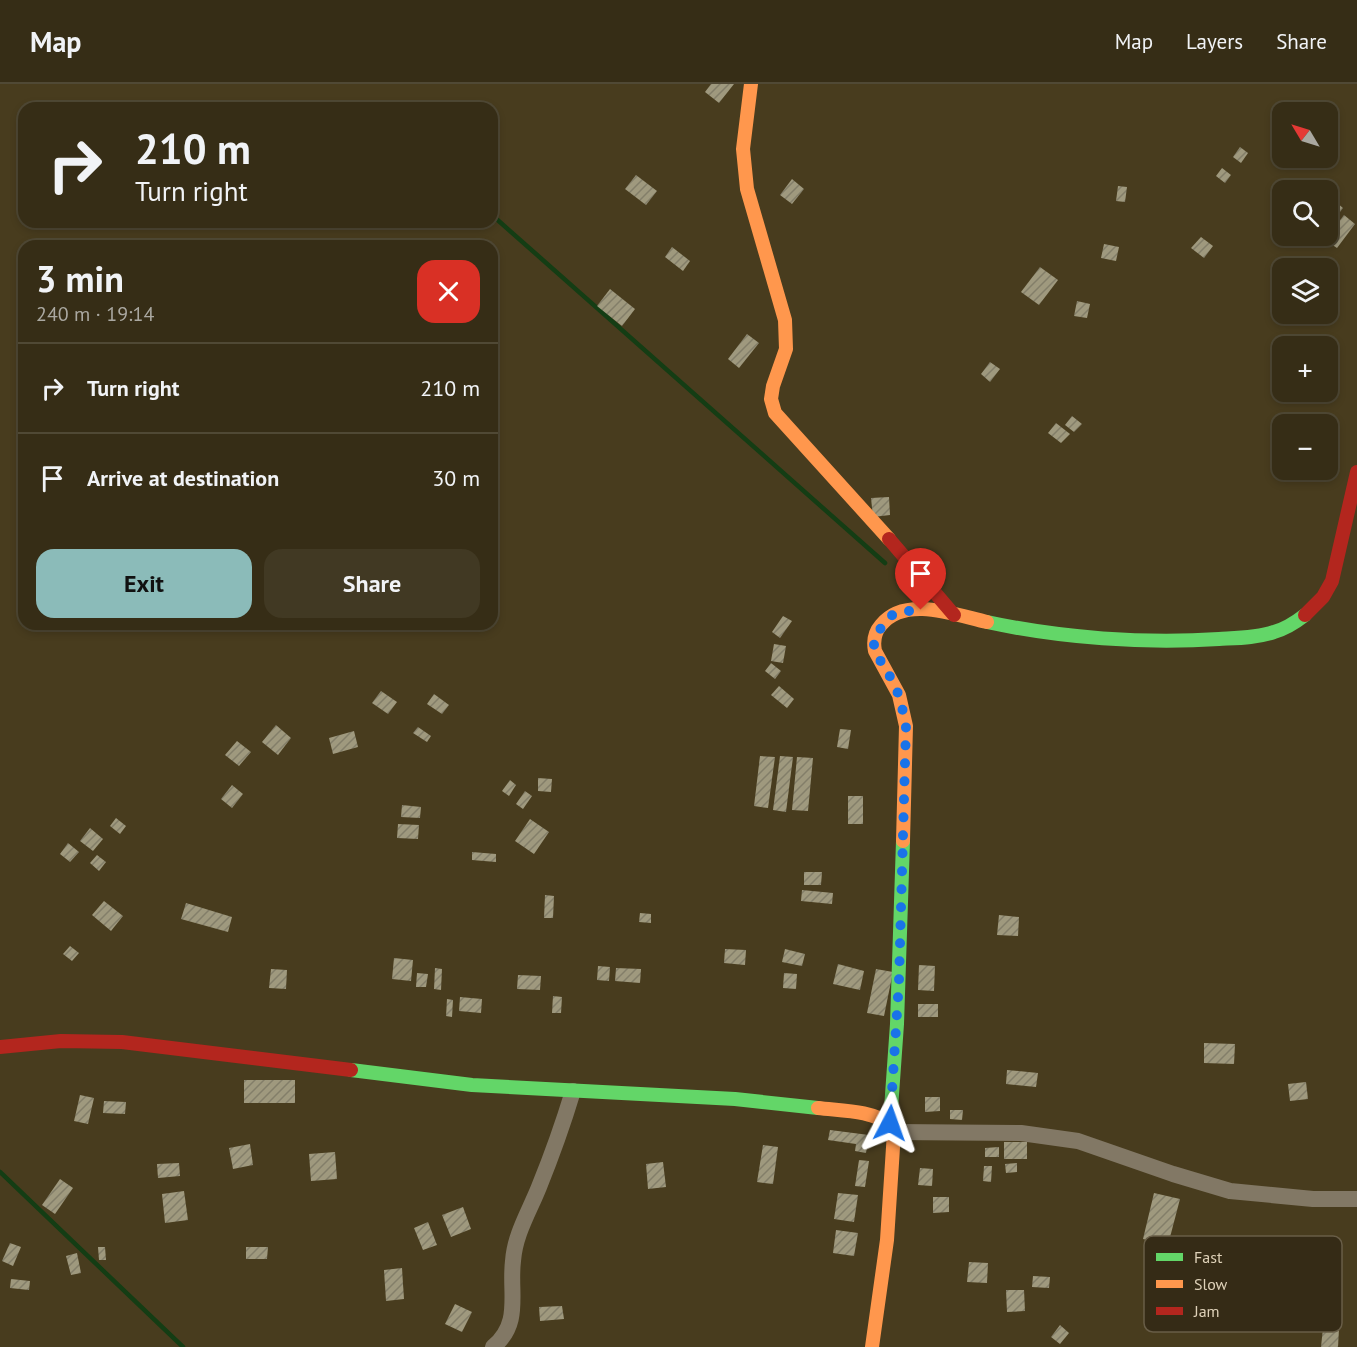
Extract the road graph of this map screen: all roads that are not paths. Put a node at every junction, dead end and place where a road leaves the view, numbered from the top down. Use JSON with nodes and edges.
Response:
{"nodes":[{"id":1,"x":751,"y":84,"type":"edge"},
{"id":2,"x":1357,"y":472,"type":"edge"},
{"id":3,"x":954,"y":615,"type":"junction"},
{"id":4,"x":0,"y":1047,"type":"edge"},
{"id":5,"x":573,"y":1091,"type":"junction"},
{"id":6,"x":892,"y":1127,"type":"junction"},
{"id":7,"x":1357,"y":1199,"type":"edge"},
{"id":8,"x":493,"y":1347,"type":"edge"},
{"id":9,"x":872,"y":1347,"type":"edge"}],
"edges":[{"from":1,"to":3,"type":"street"},
{"from":2,"to":3,"type":"street"},
{"from":3,"to":6,"type":"street"},
{"from":4,"to":5,"type":"street"},
{"from":5,"to":6,"type":"street"},
{"from":5,"to":8,"type":"street"},
{"from":6,"to":7,"type":"street"},
{"from":6,"to":9,"type":"street"}]}
